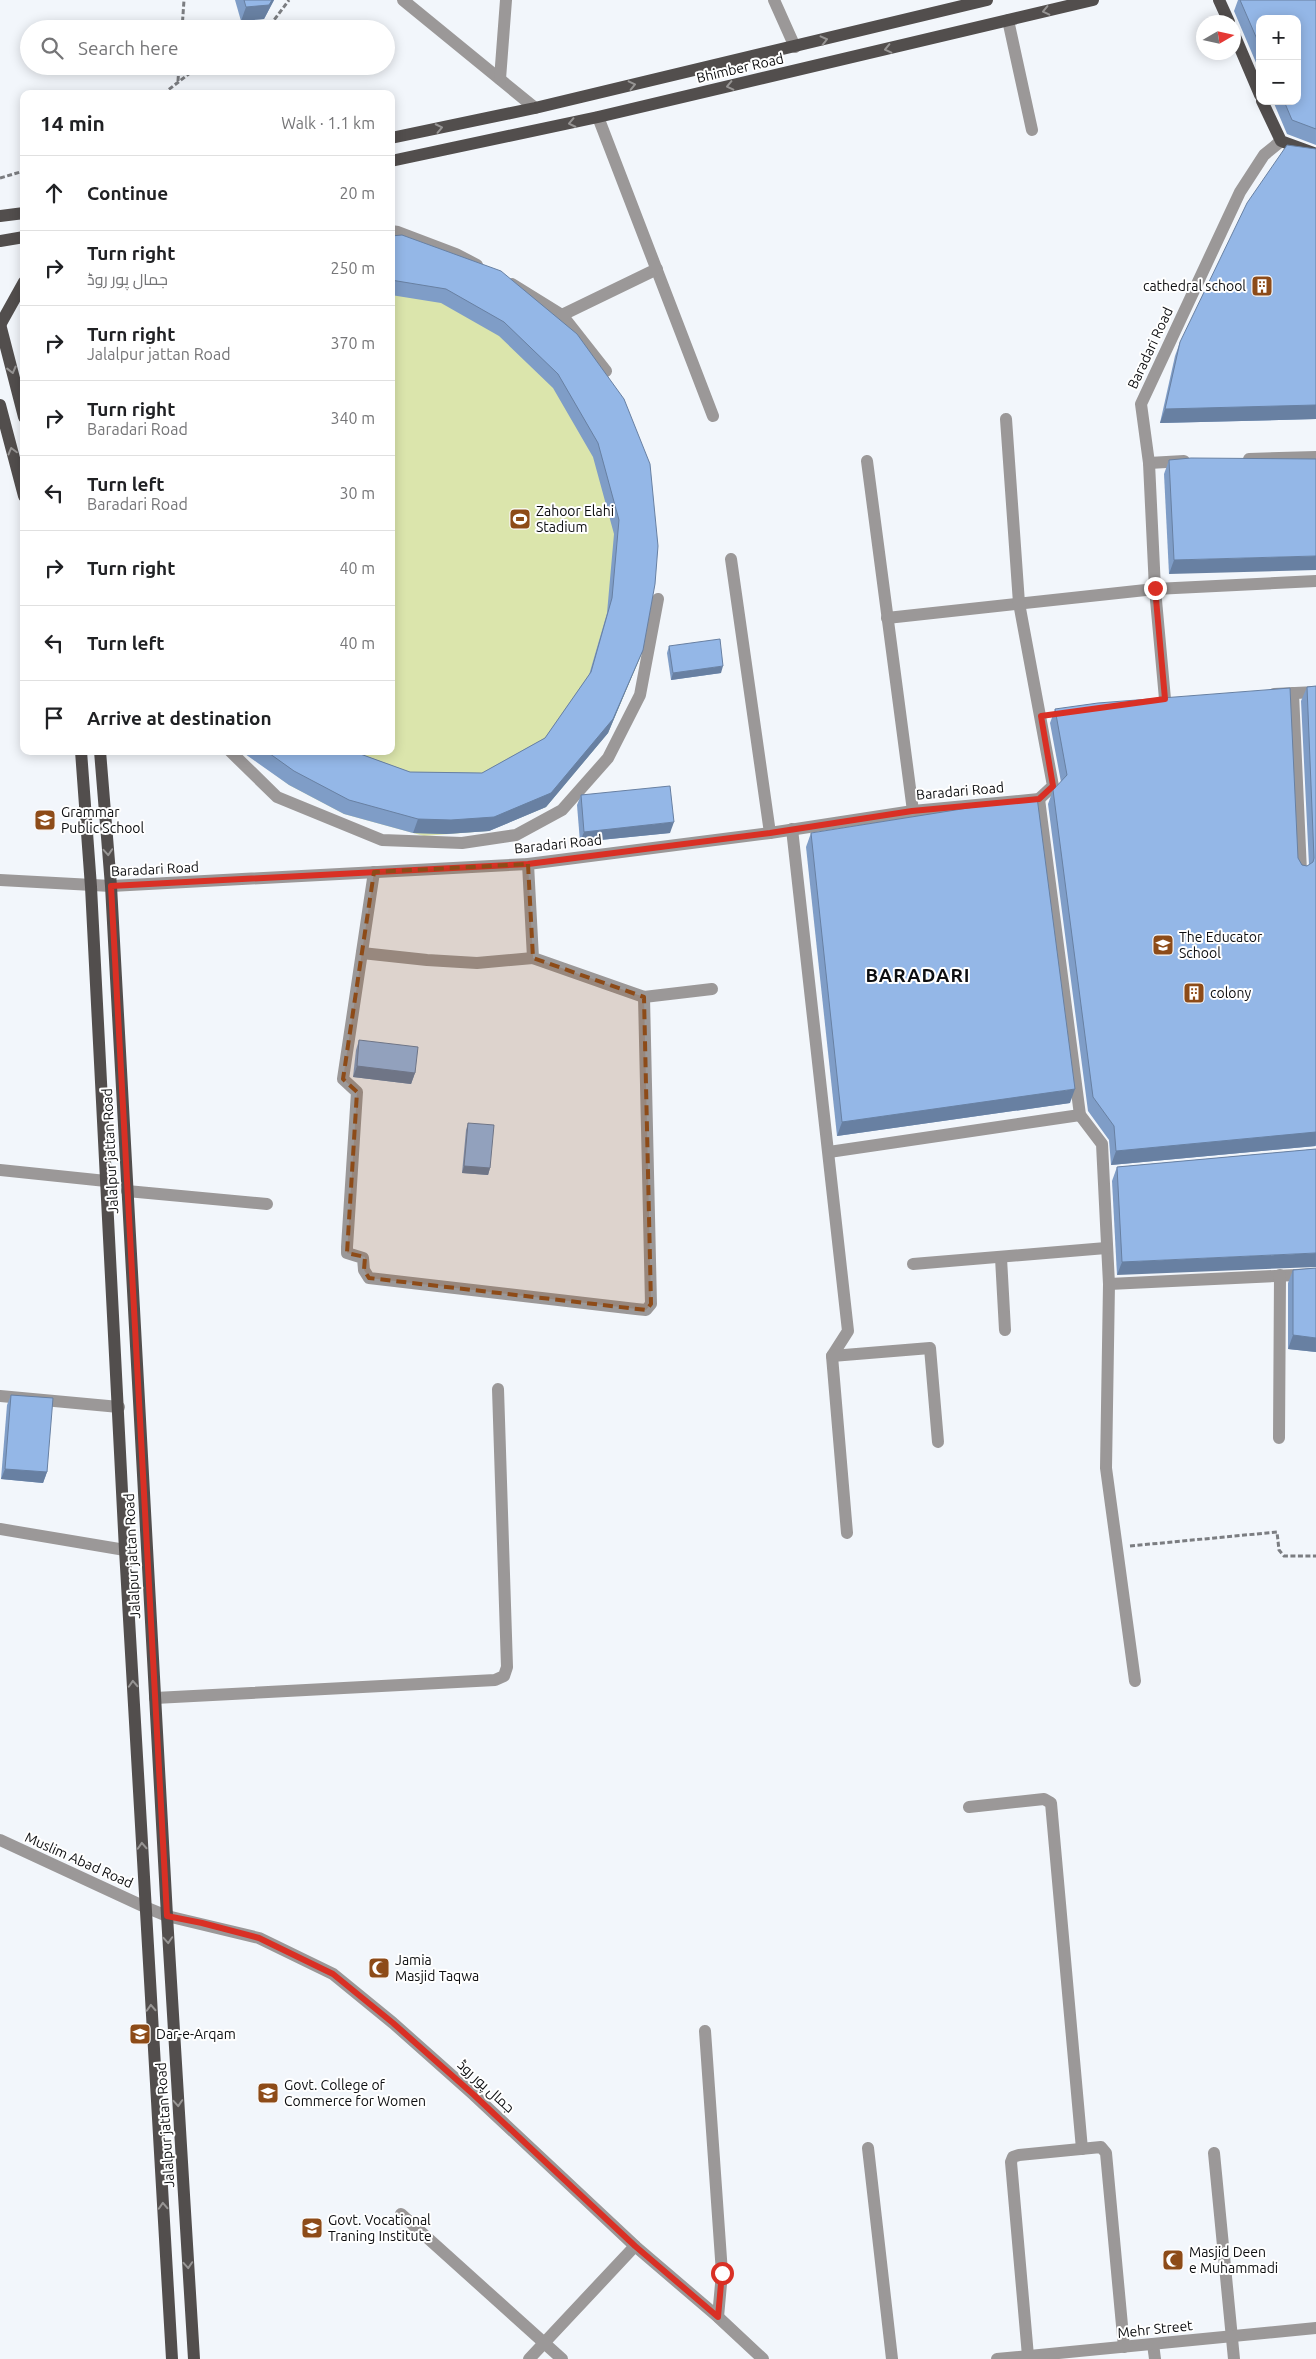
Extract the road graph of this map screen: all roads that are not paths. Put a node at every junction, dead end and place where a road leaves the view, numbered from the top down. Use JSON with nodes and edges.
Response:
{"nodes":[{"id":1,"x":403,"y":0,"type":"edge"},
{"id":2,"x":506,"y":0,"type":"edge"},
{"id":3,"x":774,"y":0,"type":"edge"},
{"id":4,"x":987,"y":0,"type":"edge"},
{"id":5,"x":1094,"y":0,"type":"edge"},
{"id":6,"x":1219,"y":0,"type":"edge"},
{"id":7,"x":1226,"y":15,"type":"edge"},
{"id":8,"x":1008,"y":20,"type":"junction"},
{"id":9,"x":795,"y":47,"type":"junction"},
{"id":10,"x":1241,"y":50,"type":"edge"},
{"id":11,"x":500,"y":79,"type":"junction"},
{"id":12,"x":1256,"y":86,"type":"edge"},
{"id":13,"x":1264,"y":105,"type":"edge"},
{"id":14,"x":535,"y":108,"type":"junction"},
{"id":15,"x":598,"y":117,"type":"junction"},
{"id":16,"x":1032,"y":130,"type":"dead end"},
{"id":17,"x":395,"y":137,"type":"edge"},
{"id":18,"x":1281,"y":140,"type":"junction"},
{"id":19,"x":1316,"y":154,"type":"edge"},
{"id":20,"x":395,"y":160,"type":"edge"},
{"id":21,"x":20,"y":214,"type":"edge"},
{"id":22,"x":0,"y":216,"type":"edge"},
{"id":23,"x":395,"y":232,"type":"edge"},
{"id":24,"x":20,"y":238,"type":"edge"},
{"id":25,"x":0,"y":241,"type":"edge"},
{"id":26,"x":657,"y":269,"type":"junction"},
{"id":27,"x":20,"y":289,"type":"edge"},
{"id":28,"x":562,"y":315,"type":"junction"},
{"id":29,"x":0,"y":324,"type":"edge"},
{"id":30,"x":606,"y":371,"type":"edge"},
{"id":31,"x":20,"y":402,"type":"edge"},
{"id":32,"x":0,"y":405,"type":"edge"},
{"id":33,"x":713,"y":416,"type":"dead end"},
{"id":34,"x":1006,"y":419,"type":"dead end"},
{"id":35,"x":1316,"y":457,"type":"edge"},
{"id":36,"x":1238,"y":460,"type":"edge"},
{"id":37,"x":866,"y":461,"type":"dead end"},
{"id":38,"x":1198,"y":461,"type":"edge"},
{"id":39,"x":1150,"y":463,"type":"junction"},
{"id":40,"x":20,"y":481,"type":"edge"},
{"id":41,"x":731,"y":559,"type":"dead end"},
{"id":42,"x":1316,"y":581,"type":"edge"},
{"id":43,"x":1155,"y":588,"type":"junction"},
{"id":44,"x":658,"y":599,"type":"dead end"},
{"id":45,"x":1019,"y":603,"type":"junction"},
{"id":46,"x":887,"y":618,"type":"junction"},
{"id":47,"x":1316,"y":692,"type":"edge"},
{"id":48,"x":1293,"y":693,"type":"junction"},
{"id":49,"x":1264,"y":694,"type":"edge"},
{"id":50,"x":1165,"y":700,"type":"edge"},
{"id":51,"x":81,"y":755,"type":"edge"},
{"id":52,"x":100,"y":755,"type":"edge"},
{"id":53,"x":234,"y":755,"type":"edge"},
{"id":54,"x":1039,"y":799,"type":"junction"},
{"id":55,"x":912,"y":811,"type":"junction"},
{"id":56,"x":792,"y":829,"type":"junction"},
{"id":57,"x":770,"y":833,"type":"junction"},
{"id":58,"x":528,"y":864,"type":"junction"},
{"id":59,"x":374,"y":872,"type":"junction"},
{"id":60,"x":1301,"y":872,"type":"edge"},
{"id":61,"x":0,"y":880,"type":"edge"},
{"id":62,"x":111,"y":886,"type":"junction"},
{"id":63,"x":90,"y":887,"type":"junction"},
{"id":64,"x":362,"y":953,"type":"junction"},
{"id":65,"x":533,"y":958,"type":"junction"},
{"id":66,"x":712,"y":989,"type":"dead end"},
{"id":67,"x":644,"y":997,"type":"junction"},
{"id":68,"x":1080,"y":1114,"type":"junction"},
{"id":69,"x":829,"y":1152,"type":"junction"},
{"id":70,"x":0,"y":1170,"type":"edge"},
{"id":71,"x":106,"y":1181,"type":"junction"},
{"id":72,"x":127,"y":1191,"type":"junction"},
{"id":73,"x":268,"y":1204,"type":"dead end"},
{"id":74,"x":1106,"y":1248,"type":"junction"},
{"id":75,"x":1001,"y":1258,"type":"junction"},
{"id":76,"x":913,"y":1264,"type":"dead end"},
{"id":77,"x":1316,"y":1274,"type":"edge"},
{"id":78,"x":1280,"y":1275,"type":"junction"},
{"id":79,"x":1109,"y":1284,"type":"junction"},
{"id":80,"x":112,"y":1303,"type":"junction"},
{"id":81,"x":132,"y":1305,"type":"junction"},
{"id":82,"x":1005,"y":1330,"type":"dead end"},
{"id":83,"x":832,"y":1356,"type":"junction"},
{"id":84,"x":498,"y":1389,"type":"dead end"},
{"id":85,"x":0,"y":1396,"type":"edge"},
{"id":86,"x":119,"y":1407,"type":"junction"},
{"id":87,"x":1279,"y":1438,"type":"dead end"},
{"id":88,"x":938,"y":1442,"type":"dead end"},
{"id":89,"x":0,"y":1529,"type":"edge"},
{"id":90,"x":847,"y":1533,"type":"dead end"},
{"id":91,"x":125,"y":1550,"type":"junction"},
{"id":92,"x":1135,"y":1681,"type":"dead end"},
{"id":93,"x":155,"y":1698,"type":"junction"},
{"id":94,"x":969,"y":1807,"type":"dead end"},
{"id":95,"x":0,"y":1840,"type":"edge"},
{"id":96,"x":145,"y":1907,"type":"junction"},
{"id":97,"x":167,"y":1916,"type":"junction"},
{"id":98,"x":706,"y":2030,"type":"dead end"},
{"id":99,"x":868,"y":2148,"type":"dead end"},
{"id":100,"x":1082,"y":2149,"type":"junction"},
{"id":101,"x":1214,"y":2153,"type":"dead end"},
{"id":102,"x":401,"y":2214,"type":"dead end"},
{"id":103,"x":635,"y":2246,"type":"junction"},
{"id":104,"x":718,"y":2317,"type":"junction"},
{"id":105,"x":1316,"y":2328,"type":"edge"},
{"id":106,"x":1232,"y":2336,"type":"junction"},
{"id":107,"x":544,"y":2342,"type":"junction"},
{"id":108,"x":1153,"y":2344,"type":"junction"},
{"id":109,"x":1124,"y":2347,"type":"junction"},
{"id":110,"x":1028,"y":2356,"type":"junction"},
{"id":111,"x":172,"y":2359,"type":"edge"},
{"id":112,"x":194,"y":2359,"type":"edge"},
{"id":113,"x":528,"y":2359,"type":"edge"},
{"id":114,"x":562,"y":2359,"type":"edge"},
{"id":115,"x":763,"y":2359,"type":"edge"},
{"id":116,"x":892,"y":2359,"type":"edge"},
{"id":117,"x":997,"y":2359,"type":"edge"},
{"id":118,"x":1154,"y":2359,"type":"edge"},
{"id":119,"x":1234,"y":2359,"type":"edge"}],
"edges":[{"from":1,"to":11,"type":"street"},
{"from":2,"to":11,"type":"street"},
{"from":3,"to":9,"type":"street"},
{"from":9,"to":4,"type":"main road","name":"Bhimber Road","one_way":true},
{"from":5,"to":8,"type":"main road","name":"Bhimber Road","one_way":true},
{"from":6,"to":7,"type":"main road"},
{"from":8,"to":15,"type":"main road","name":"Bhimber Road","one_way":true},
{"from":8,"to":16,"type":"street"},
{"from":14,"to":9,"type":"main road","name":"Bhimber Road","one_way":true},
{"from":10,"to":12,"type":"main road"},
{"from":11,"to":14,"type":"street"},
{"from":13,"to":18,"type":"main road"},
{"from":17,"to":14,"type":"main road","name":"Bhimber Road","one_way":true},
{"from":15,"to":20,"type":"main road","name":"Bhimber Road","one_way":true},
{"from":15,"to":26,"type":"street"},
{"from":18,"to":19,"type":"main road"},
{"from":18,"to":39,"type":"street","name":"Baradari Road"},
{"from":21,"to":22,"type":"main road"},
{"from":23,"to":28,"type":"street"},
{"from":24,"to":25,"type":"main road"},
{"from":26,"to":28,"type":"street"},
{"from":26,"to":33,"type":"street"},
{"from":27,"to":29,"type":"main road"},
{"from":28,"to":30,"type":"street"},
{"from":29,"to":31,"type":"main road","one_way":true},
{"from":40,"to":32,"type":"main road","one_way":true},
{"from":34,"to":45,"type":"street"},
{"from":35,"to":36,"type":"street"},
{"from":37,"to":46,"type":"street"},
{"from":38,"to":39,"type":"street"},
{"from":39,"to":43,"type":"street","name":"Baradari Road"},
{"from":41,"to":57,"type":"street"},
{"from":42,"to":43,"type":"street"},
{"from":43,"to":45,"type":"street"},
{"from":43,"to":50,"type":"street","name":"Baradari Road"},
{"from":44,"to":53,"type":"street"},
{"from":45,"to":46,"type":"street"},
{"from":45,"to":54,"type":"street"},
{"from":46,"to":55,"type":"street"},
{"from":47,"to":48,"type":"street"},
{"from":48,"to":49,"type":"street"},
{"from":48,"to":60,"type":"street"},
{"from":51,"to":63,"type":"main road","name":"Jalalpur jattan Road"},
{"from":52,"to":62,"type":"main road","name":"Jalalpur jattan Road","one_way":true},
{"from":54,"to":55,"type":"street","name":"Baradari Road"},
{"from":54,"to":68,"type":"street"},
{"from":55,"to":56,"type":"street","name":"Baradari Road"},
{"from":56,"to":57,"type":"street","name":"Baradari Road"},
{"from":56,"to":69,"type":"street"},
{"from":57,"to":58,"type":"street","name":"Baradari Road"},
{"from":58,"to":59,"type":"street","name":"Baradari Road"},
{"from":58,"to":65,"type":"street"},
{"from":59,"to":62,"type":"street","name":"Baradari Road"},
{"from":59,"to":64,"type":"street"},
{"from":61,"to":63,"type":"street","name":"Baradari Road"},
{"from":62,"to":63,"type":"street","name":"Baradari Road"},
{"from":62,"to":72,"type":"main road","name":"Jalalpur jattan Road"},
{"from":63,"to":71,"type":"main road","name":"Jalalpur jattan Road"},
{"from":64,"to":65,"type":"street"},
{"from":64,"to":67,"type":"street"},
{"from":65,"to":67,"type":"street"},
{"from":66,"to":67,"type":"street"},
{"from":68,"to":69,"type":"street"},
{"from":68,"to":74,"type":"street"},
{"from":69,"to":83,"type":"street"},
{"from":70,"to":71,"type":"street"},
{"from":71,"to":80,"type":"main road","name":"Jalalpur jattan Road"},
{"from":72,"to":73,"type":"street"},
{"from":72,"to":81,"type":"main road","name":"Jalalpur jattan Road"},
{"from":74,"to":75,"type":"street"},
{"from":74,"to":79,"type":"street"},
{"from":75,"to":76,"type":"street"},
{"from":75,"to":82,"type":"street"},
{"from":77,"to":78,"type":"street"},
{"from":78,"to":79,"type":"street"},
{"from":78,"to":87,"type":"street"},
{"from":79,"to":92,"type":"street"},
{"from":80,"to":81,"type":"main road"},
{"from":80,"to":86,"type":"main road","name":"Jalalpur jattan Road"},
{"from":81,"to":93,"type":"main road","name":"Jalalpur jattan Road"},
{"from":83,"to":88,"type":"street"},
{"from":83,"to":90,"type":"street"},
{"from":84,"to":93,"type":"street"},
{"from":85,"to":86,"type":"street"},
{"from":86,"to":91,"type":"main road","name":"Jalalpur jattan Road"},
{"from":89,"to":91,"type":"street"},
{"from":96,"to":91,"type":"main road","name":"Jalalpur jattan Road","one_way":true},
{"from":93,"to":97,"type":"main road","name":"Jalalpur jattan Road"},
{"from":94,"to":100,"type":"street"},
{"from":95,"to":96,"type":"street","name":"Muslim Abad Road"},
{"from":96,"to":97,"type":"street","name":"جمال پور روڈ"},
{"from":111,"to":96,"type":"main road","name":"Jalalpur jattan Road","one_way":true},
{"from":97,"to":103,"type":"street","name":"جمال پور روڈ"},
{"from":97,"to":112,"type":"main road","name":"Jalalpur jattan Road","one_way":true},
{"from":98,"to":104,"type":"street"},
{"from":99,"to":116,"type":"street"},
{"from":100,"to":109,"type":"street"},
{"from":100,"to":110,"type":"street"},
{"from":101,"to":106,"type":"street"},
{"from":102,"to":107,"type":"street"},
{"from":103,"to":104,"type":"street","name":"جمال پور روڈ"},
{"from":103,"to":107,"type":"street"},
{"from":104,"to":115,"type":"street","name":"جمال پور روڈ"},
{"from":105,"to":106,"type":"street","name":"Mehr Street"},
{"from":106,"to":108,"type":"street","name":"Mehr Street"},
{"from":106,"to":119,"type":"street"},
{"from":107,"to":113,"type":"street"},
{"from":107,"to":114,"type":"street"},
{"from":108,"to":109,"type":"street","name":"Mehr Street"},
{"from":108,"to":118,"type":"street"},
{"from":109,"to":110,"type":"street","name":"Mehr Street"},
{"from":110,"to":117,"type":"street","name":"Mehr Street"}]}
